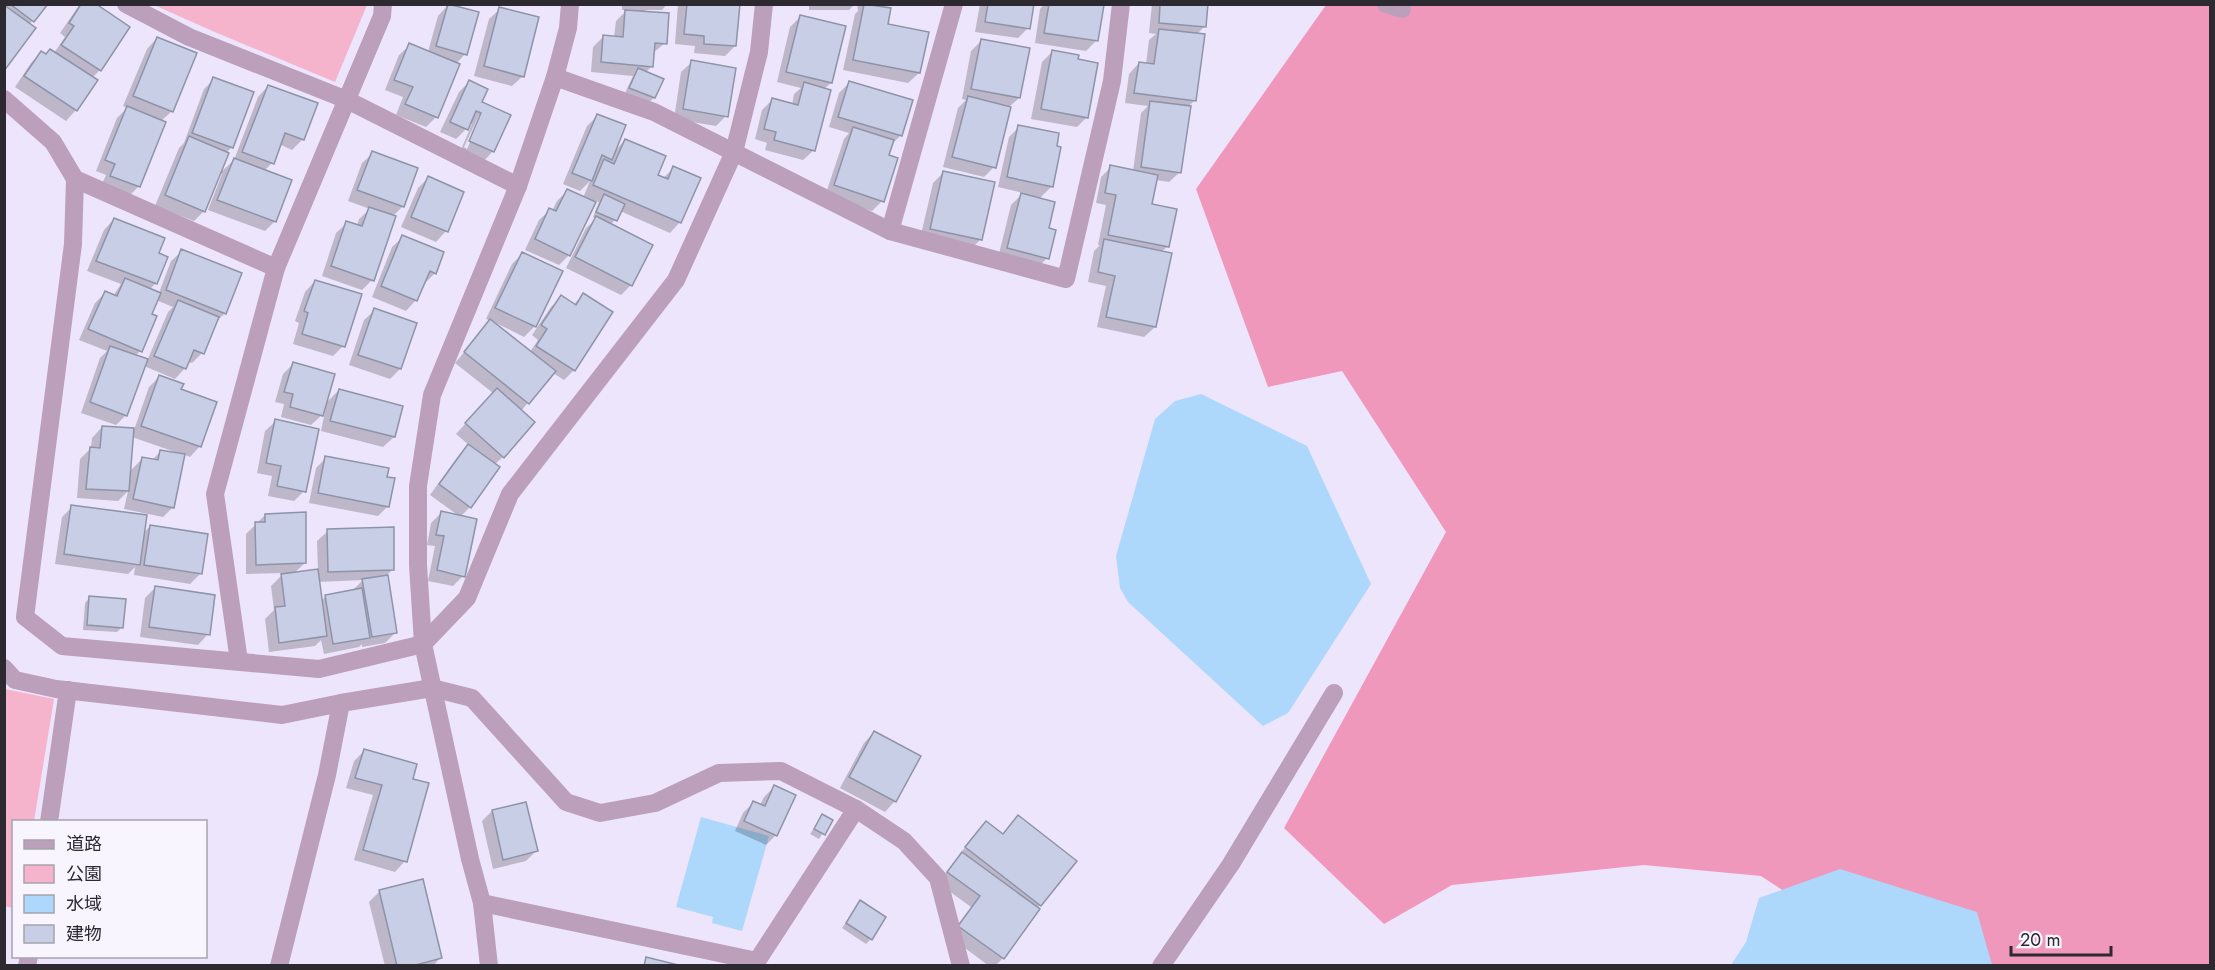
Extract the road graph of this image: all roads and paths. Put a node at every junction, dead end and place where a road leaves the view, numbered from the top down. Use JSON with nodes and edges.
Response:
{"nodes":[{"id":1,"x":126,"y":4,"type":"edge"},
{"id":2,"x":383,"y":4,"type":"edge"},
{"id":3,"x":570,"y":4,"type":"edge"},
{"id":4,"x":764,"y":4,"type":"edge"},
{"id":5,"x":954,"y":4,"type":"edge"},
{"id":6,"x":1121,"y":4,"type":"edge"},
{"id":7,"x":555,"y":77,"type":"junction"},
{"id":8,"x":4,"y":99,"type":"edge"},
{"id":9,"x":347,"y":100,"type":"junction"},
{"id":10,"x":734,"y":152,"type":"junction"},
{"id":11,"x":75,"y":179,"type":"junction"},
{"id":12,"x":518,"y":186,"type":"junction"},
{"id":13,"x":890,"y":231,"type":"junction"},
{"id":14,"x":276,"y":268,"type":"junction"},
{"id":15,"x":423,"y":644,"type":"junction"},
{"id":16,"x":240,"y":661,"type":"junction"},
{"id":17,"x":4,"y":668,"type":"edge"},
{"id":18,"x":432,"y":688,"type":"junction"},
{"id":19,"x":68,"y":690,"type":"junction"},
{"id":20,"x":1334,"y":693,"type":"dead end"},
{"id":21,"x":341,"y":703,"type":"junction"},
{"id":22,"x":855,"y":809,"type":"junction"},
{"id":23,"x":49,"y":820,"type":"edge"},
{"id":24,"x":482,"y":903,"type":"junction"},
{"id":25,"x":709,"y":958,"type":"edge"},
{"id":26,"x":279,"y":966,"type":"edge"},
{"id":27,"x":489,"y":966,"type":"edge"},
{"id":28,"x":961,"y":966,"type":"edge"},
{"id":29,"x":1161,"y":966,"type":"edge"}],
"edges":[{"from":1,"to":9,"type":"street"},
{"from":2,"to":9,"type":"street"},
{"from":3,"to":7,"type":"street"},
{"from":4,"to":10,"type":"street"},
{"from":5,"to":13,"type":"street"},
{"from":6,"to":13,"type":"street"},
{"from":7,"to":10,"type":"street"},
{"from":7,"to":12,"type":"street"},
{"from":8,"to":11,"type":"street"},
{"from":9,"to":12,"type":"street"},
{"from":9,"to":14,"type":"street"},
{"from":10,"to":13,"type":"street"},
{"from":10,"to":15,"type":"street"},
{"from":11,"to":14,"type":"street"},
{"from":11,"to":16,"type":"street"},
{"from":12,"to":15,"type":"street"},
{"from":14,"to":16,"type":"street"},
{"from":15,"to":16,"type":"street"},
{"from":15,"to":18,"type":"street"},
{"from":17,"to":19,"type":"street"},
{"from":18,"to":21,"type":"street"},
{"from":18,"to":22,"type":"street"},
{"from":18,"to":24,"type":"street"},
{"from":19,"to":21,"type":"street"},
{"from":19,"to":23,"type":"street"},
{"from":20,"to":29,"type":"street"},
{"from":21,"to":26,"type":"street"},
{"from":22,"to":25,"type":"street"},
{"from":22,"to":28,"type":"street"},
{"from":24,"to":25,"type":"street"},
{"from":24,"to":27,"type":"street"}]}
